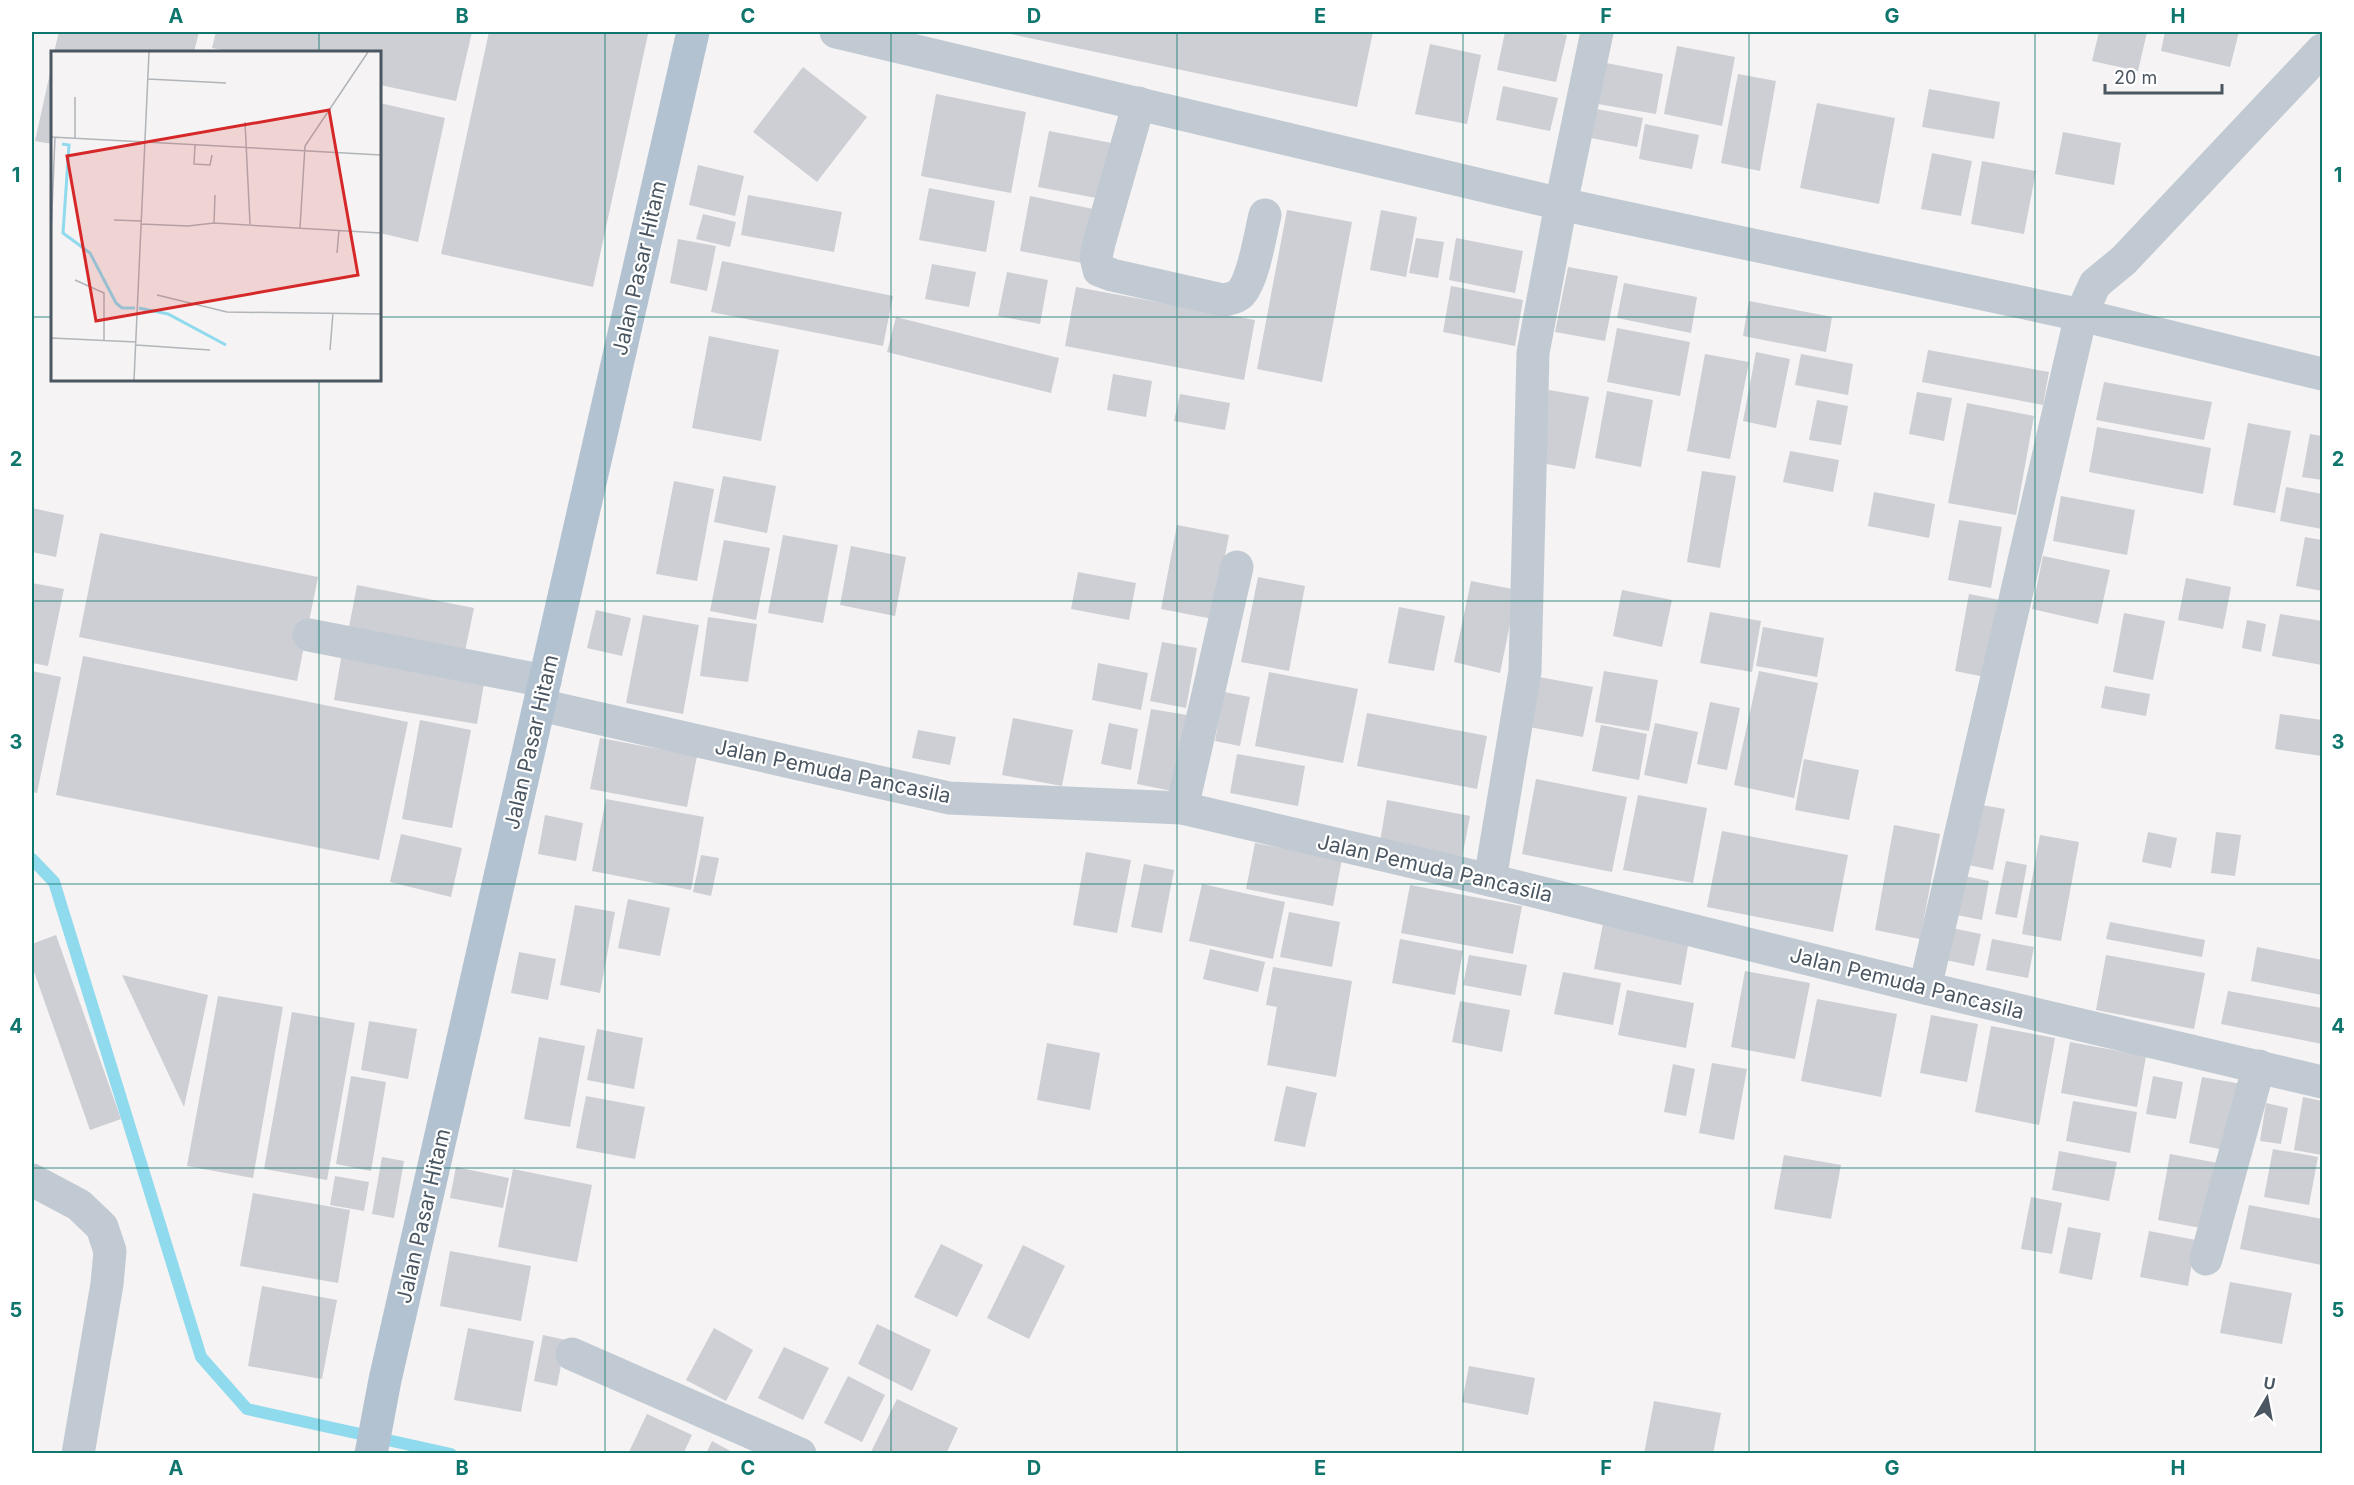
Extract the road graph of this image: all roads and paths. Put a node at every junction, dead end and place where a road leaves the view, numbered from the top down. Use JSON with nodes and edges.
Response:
{"nodes":[{"id":1,"x":693,"y":32,"type":"edge"},
{"id":2,"x":836,"y":32,"type":"edge"},
{"id":3,"x":1597,"y":32,"type":"edge"},
{"id":4,"x":2322,"y":50,"type":"edge"},
{"id":5,"x":1138,"y":103,"type":"junction"},
{"id":6,"x":1561,"y":204,"type":"junction"},
{"id":7,"x":1265,"y":215,"type":"dead end"},
{"id":8,"x":2081,"y":315,"type":"junction"},
{"id":9,"x":2322,"y":374,"type":"edge"},
{"id":10,"x":1237,"y":567,"type":"dead end"},
{"id":11,"x":309,"y":635,"type":"dead end"},
{"id":12,"x":542,"y":693,"type":"junction"},
{"id":13,"x":1182,"y":808,"type":"junction"},
{"id":14,"x":1490,"y":880,"type":"junction"},
{"id":15,"x":1925,"y":988,"type":"junction"},
{"id":16,"x":2259,"y":1066,"type":"junction"},
{"id":17,"x":2322,"y":1082,"type":"edge"},
{"id":18,"x":32,"y":1180,"type":"edge"},
{"id":19,"x":2206,"y":1259,"type":"dead end"},
{"id":20,"x":572,"y":1354,"type":"dead end"},
{"id":21,"x":78,"y":1454,"type":"edge"},
{"id":22,"x":370,"y":1454,"type":"edge"},
{"id":23,"x":800,"y":1454,"type":"edge"}],
"edges":[{"from":1,"to":12,"type":"main road","name":"Jalan Pasar Hitam"},
{"from":2,"to":5,"type":"street"},
{"from":3,"to":6,"type":"street"},
{"from":4,"to":8,"type":"street"},
{"from":5,"to":6,"type":"street"},
{"from":5,"to":7,"type":"street"},
{"from":6,"to":8,"type":"street"},
{"from":6,"to":14,"type":"street"},
{"from":8,"to":9,"type":"street"},
{"from":8,"to":15,"type":"street"},
{"from":10,"to":13,"type":"street"},
{"from":11,"to":12,"type":"street","name":"Jalan Pemuda Pancasila"},
{"from":12,"to":13,"type":"street","name":"Jalan Pemuda Pancasila"},
{"from":12,"to":22,"type":"main road","name":"Jalan Pasar Hitam"},
{"from":13,"to":14,"type":"street","name":"Jalan Pemuda Pancasila"},
{"from":14,"to":15,"type":"street","name":"Jalan Pemuda Pancasila"},
{"from":15,"to":16,"type":"street","name":"Jalan Pemuda Pancasila"},
{"from":16,"to":17,"type":"street","name":"Jalan Pemuda Pancasila"},
{"from":16,"to":19,"type":"street"},
{"from":18,"to":21,"type":"street"},
{"from":20,"to":23,"type":"street"}]}
